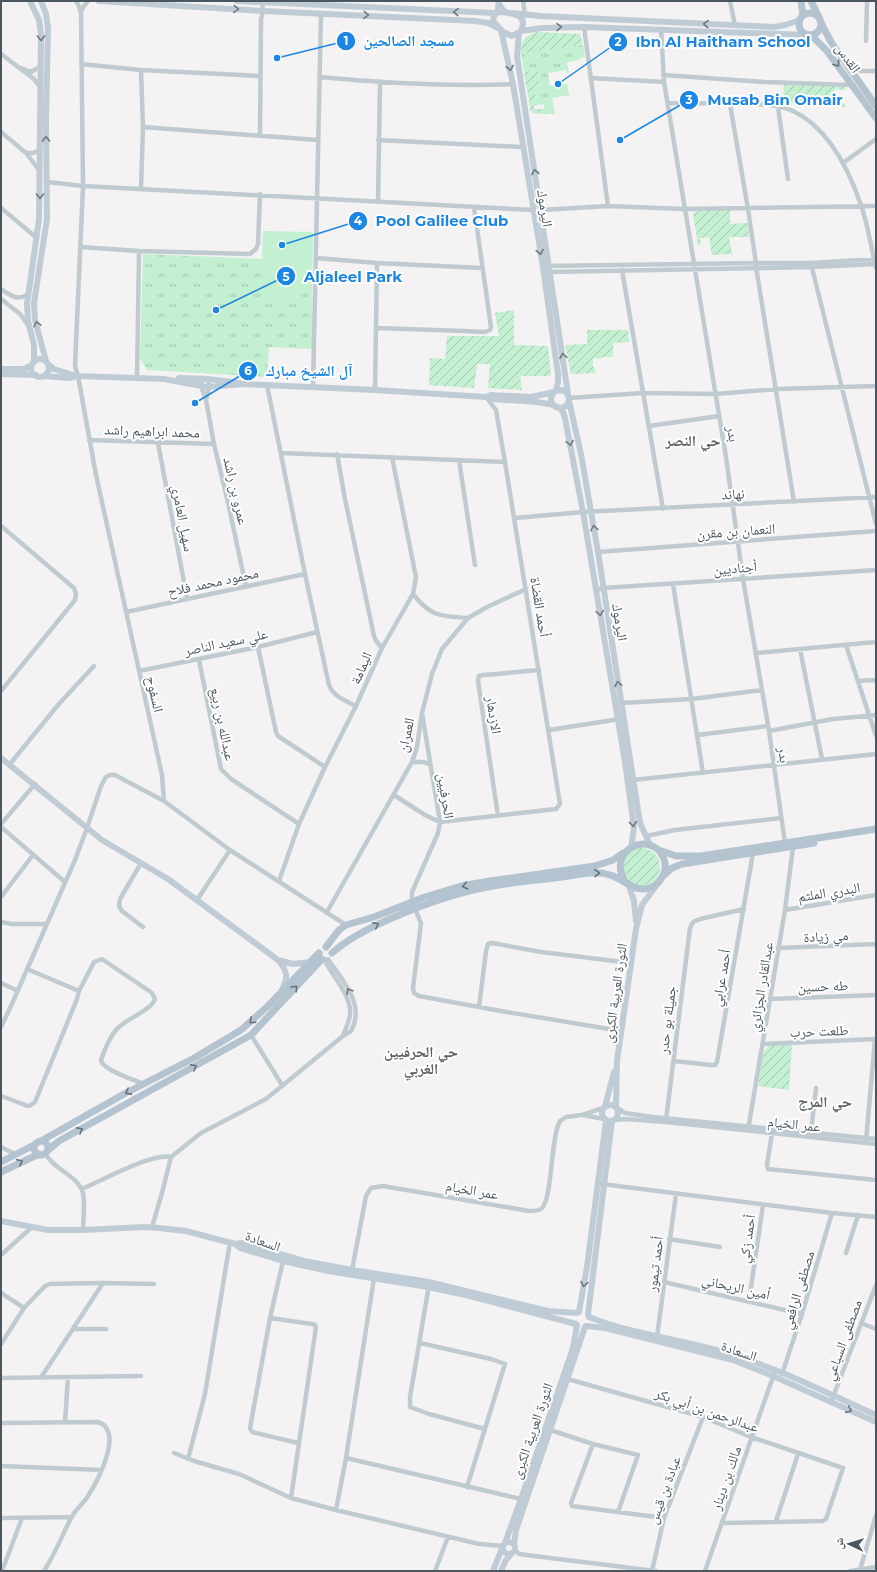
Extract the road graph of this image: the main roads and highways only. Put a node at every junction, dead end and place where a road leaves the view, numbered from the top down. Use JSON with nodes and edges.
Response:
{"nodes":[{"id":1,"x":801,"y":1,"type":"edge"},
{"id":2,"x":811,"y":1,"type":"edge"},
{"id":3,"x":801,"y":18,"type":"junction"},
{"id":4,"x":820,"y":20,"type":"junction"},
{"id":5,"x":810,"y":35,"type":"junction"},
{"id":6,"x":876,"y":106,"type":"edge"},
{"id":7,"x":876,"y":118,"type":"edge"},
{"id":8,"x":876,"y":829,"type":"edge"},
{"id":9,"x":876,"y":834,"type":"edge"},
{"id":10,"x":657,"y":849,"type":"junction"},
{"id":11,"x":628,"y":850,"type":"junction"},
{"id":12,"x":661,"y":880,"type":"junction"},
{"id":13,"x":627,"y":884,"type":"junction"},
{"id":14,"x":414,"y":905,"type":"junction"},
{"id":15,"x":346,"y":925,"type":"junction"},
{"id":16,"x":340,"y":930,"type":"junction"},
{"id":17,"x":349,"y":941,"type":"junction"},
{"id":18,"x":325,"y":957,"type":"junction"},
{"id":19,"x":38,"y":1143,"type":"junction"},
{"id":20,"x":44,"y":1153,"type":"junction"},
{"id":21,"x":1,"y":1162,"type":"edge"},
{"id":22,"x":1,"y":1172,"type":"edge"}],
"edges":[{"from":1,"to":3,"type":"main road"},
{"from":2,"to":4,"type":"main road","name":"القدس"},
{"from":3,"to":4,"type":"main road"},
{"from":3,"to":5,"type":"main road"},
{"from":4,"to":5,"type":"main road"},
{"from":4,"to":6,"type":"main road","name":"القدس"},
{"from":5,"to":7,"type":"main road","name":"القدس","one_way":true},
{"from":8,"to":10,"type":"main road"},
{"from":9,"to":12,"type":"main road"},
{"from":10,"to":11,"type":"main road"},
{"from":10,"to":12,"type":"main road"},
{"from":11,"to":13,"type":"main road"},
{"from":11,"to":14,"type":"main road","one_way":true},
{"from":12,"to":13,"type":"main road"},
{"from":14,"to":13,"type":"main road","one_way":true},
{"from":14,"to":15,"type":"main road"},
{"from":17,"to":14,"type":"main road","one_way":true},
{"from":15,"to":16,"type":"main road"},
{"from":15,"to":17,"type":"main road"},
{"from":16,"to":17,"type":"main road"},
{"from":16,"to":18,"type":"main road"},
{"from":17,"to":18,"type":"main road"},
{"from":18,"to":19,"type":"main road","one_way":true},
{"from":20,"to":18,"type":"main road","one_way":true},
{"from":19,"to":20,"type":"main road"},
{"from":19,"to":20,"type":"main road"},
{"from":19,"to":21,"type":"main road"},
{"from":22,"to":20,"type":"main road","one_way":true}]}
